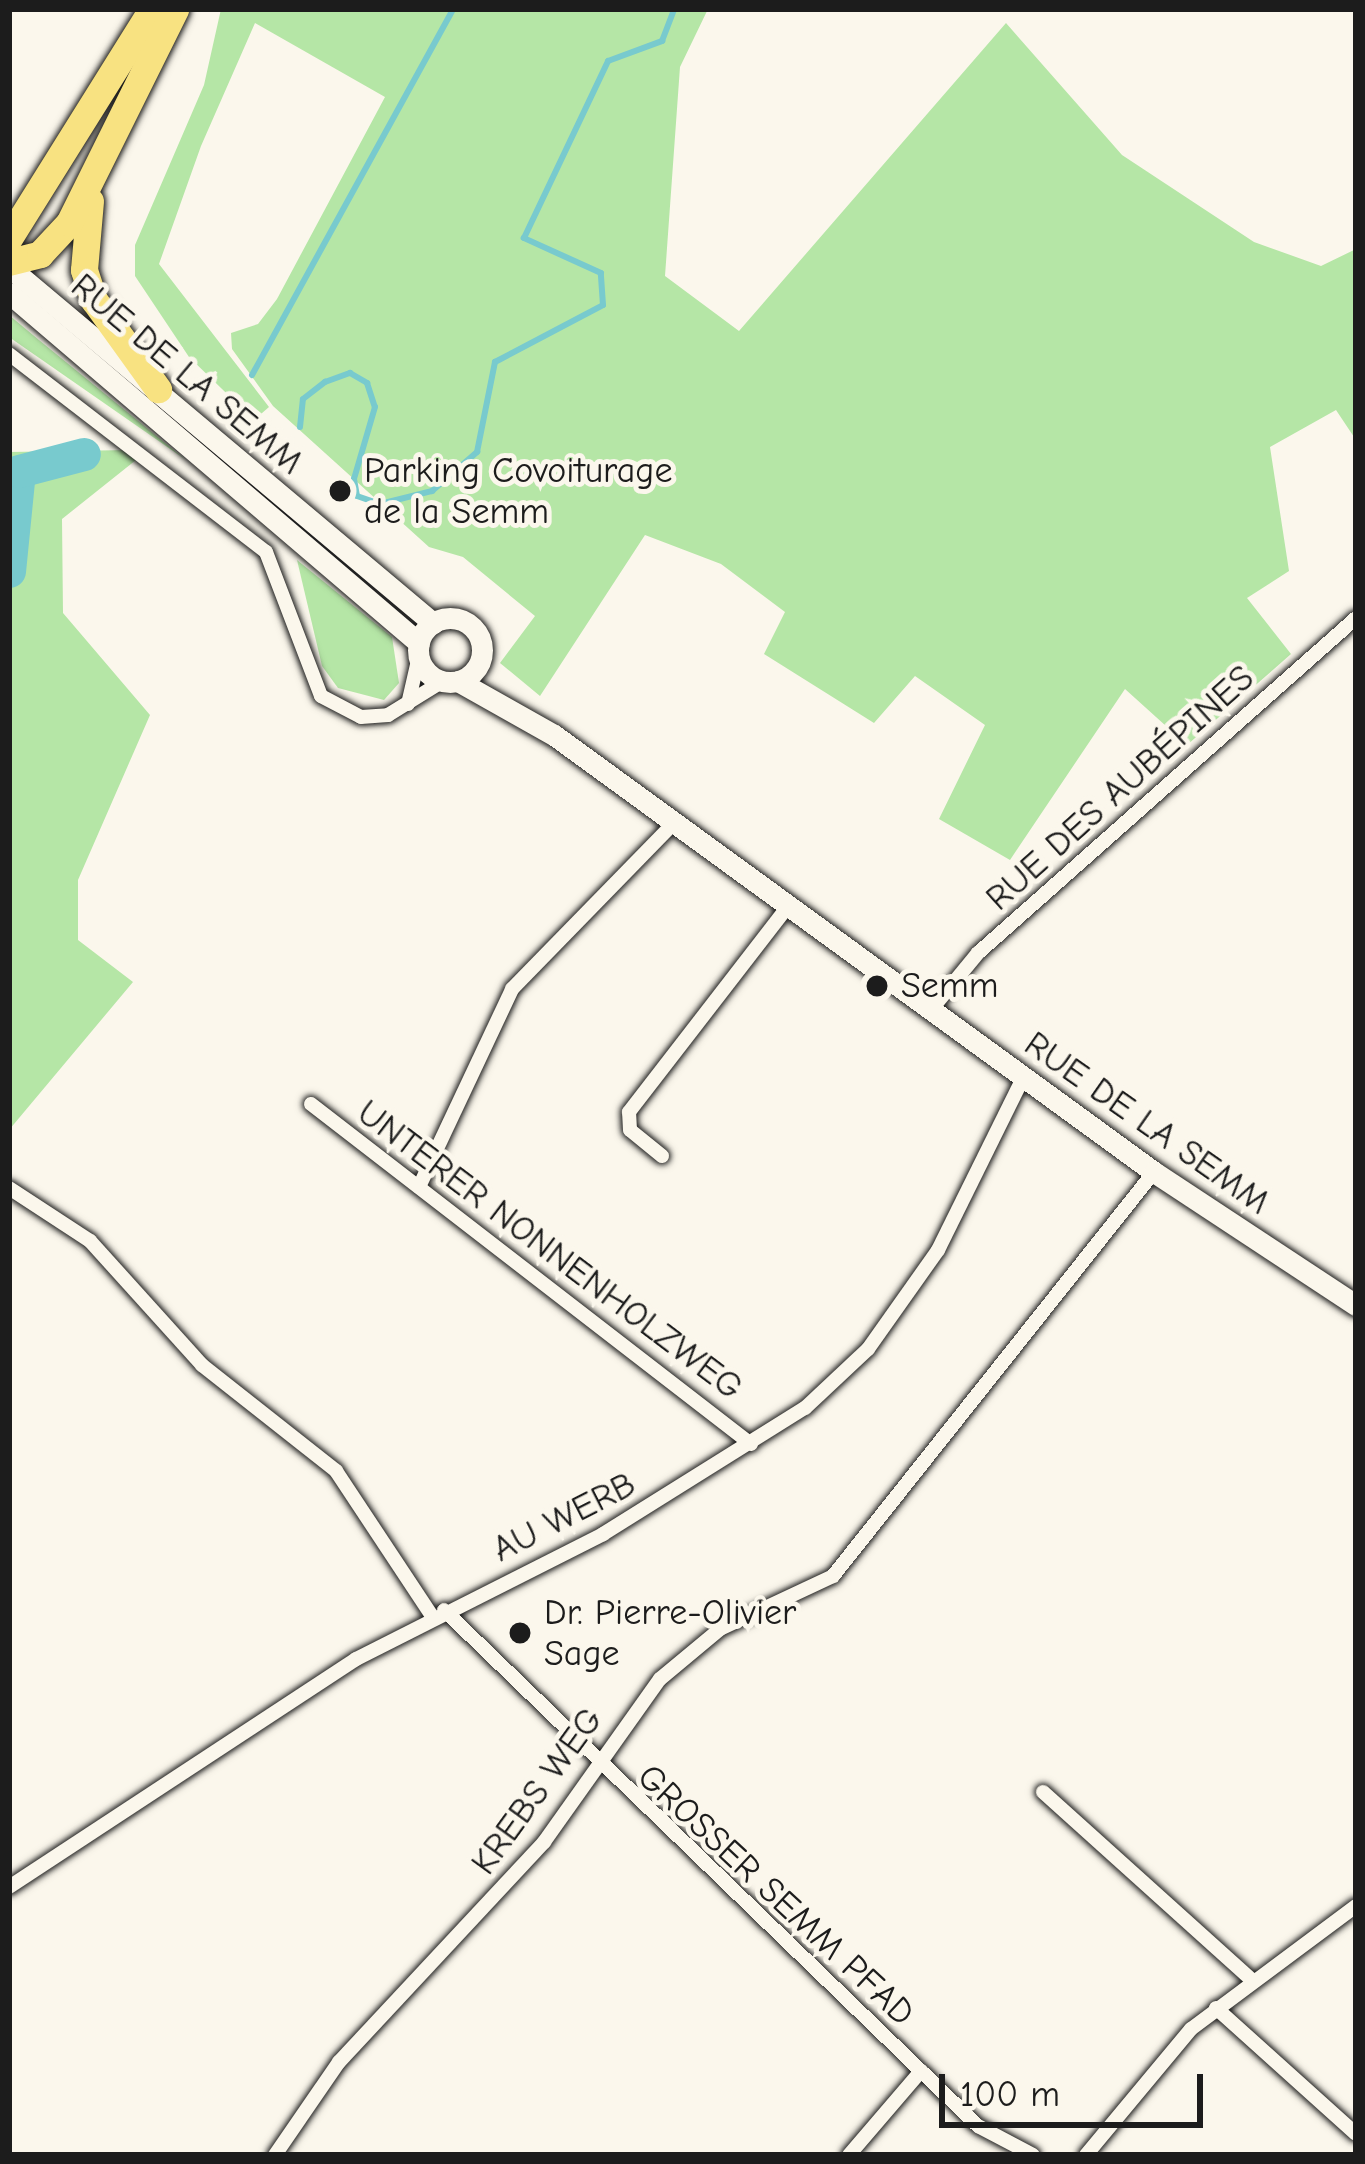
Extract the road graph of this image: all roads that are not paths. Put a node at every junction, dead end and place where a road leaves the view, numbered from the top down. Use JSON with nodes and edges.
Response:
{"nodes":[{"id":1,"x":152,"y":9,"type":"edge"},
{"id":2,"x":175,"y":9,"type":"edge"},
{"id":3,"x":66,"y":143,"type":"junction"},
{"id":4,"x":95,"y":179,"type":"junction"},
{"id":5,"x":9,"y":199,"type":"edge"},
{"id":6,"x":9,"y":238,"type":"edge"},
{"id":7,"x":9,"y":265,"type":"edge"},
{"id":8,"x":9,"y":293,"type":"edge"},
{"id":9,"x":9,"y":354,"type":"edge"},
{"id":10,"x":158,"y":389,"type":"junction"},
{"id":11,"x":1356,"y":618,"type":"edge"},
{"id":12,"x":433,"y":623,"type":"junction"},
{"id":13,"x":419,"y":650,"type":"junction"},
{"id":14,"x":481,"y":661,"type":"junction"},
{"id":15,"x":451,"y":681,"type":"junction"},
{"id":16,"x":408,"y":704,"type":"junction"},
{"id":17,"x":554,"y":735,"type":"junction"},
{"id":18,"x":674,"y":823,"type":"junction"},
{"id":19,"x":788,"y":906,"type":"junction"},
{"id":20,"x":931,"y":1010,"type":"junction"},
{"id":21,"x":1023,"y":1078,"type":"junction"},
{"id":22,"x":311,"y":1104,"type":"dead end"},
{"id":23,"x":662,"y":1156,"type":"dead end"},
{"id":24,"x":1154,"y":1172,"type":"junction"},
{"id":25,"x":419,"y":1187,"type":"junction"},
{"id":26,"x":9,"y":1188,"type":"edge"},
{"id":27,"x":1356,"y":1305,"type":"edge"},
{"id":28,"x":751,"y":1444,"type":"junction"},
{"id":29,"x":438,"y":1613,"type":"junction"},
{"id":30,"x":597,"y":1768,"type":"junction"},
{"id":31,"x":1043,"y":1792,"type":"dead end"},
{"id":32,"x":9,"y":1887,"type":"edge"},
{"id":33,"x":1356,"y":1906,"type":"edge"},
{"id":34,"x":1251,"y":1979,"type":"junction"},
{"id":35,"x":1216,"y":2008,"type":"junction"},
{"id":36,"x":920,"y":2071,"type":"junction"},
{"id":37,"x":1356,"y":2134,"type":"edge"},
{"id":38,"x":275,"y":2155,"type":"edge"},
{"id":39,"x":849,"y":2155,"type":"edge"},
{"id":40,"x":1033,"y":2155,"type":"edge"},
{"id":41,"x":1086,"y":2155,"type":"edge"}],
"edges":[{"from":1,"to":3,"type":"highway"},
{"from":2,"to":4,"type":"highway"},
{"from":3,"to":5,"type":"highway"},
{"from":3,"to":6,"type":"highway"},
{"from":4,"to":7,"type":"highway"},
{"from":4,"to":10,"type":"highway"},
{"from":7,"to":10,"type":"main road","name":"RUE DE LA SEMM"},
{"from":8,"to":13,"type":"main road","name":"RUE DE LA SEMM"},
{"from":9,"to":16,"type":"street"},
{"from":10,"to":12,"type":"main road","name":"RUE DE LA SEMM"},
{"from":11,"to":20,"type":"street","name":"RUE DES AUBÉPINES"},
{"from":12,"to":13,"type":"main road"},
{"from":12,"to":14,"type":"main road","name":"RUE DE LA SEMM"},
{"from":13,"to":15,"type":"main road","name":"RUE DE LA SEMM"},
{"from":13,"to":16,"type":"street"},
{"from":14,"to":15,"type":"main road"},
{"from":14,"to":17,"type":"main road","name":"RUE DE LA SEMM"},
{"from":15,"to":16,"type":"street"},
{"from":15,"to":17,"type":"main road","name":"RUE DE LA SEMM"},
{"from":17,"to":18,"type":"main road","name":"RUE DE LA SEMM"},
{"from":18,"to":19,"type":"main road","name":"RUE DE LA SEMM"},
{"from":18,"to":25,"type":"street"},
{"from":19,"to":20,"type":"main road","name":"RUE DE LA SEMM"},
{"from":19,"to":23,"type":"street"},
{"from":20,"to":21,"type":"main road","name":"RUE DE LA SEMM"},
{"from":21,"to":24,"type":"main road","name":"RUE DE LA SEMM"},
{"from":21,"to":28,"type":"street","name":"AU WERB"},
{"from":22,"to":25,"type":"street","name":"UNTERER NONNENHOLZWEG"},
{"from":24,"to":27,"type":"main road","name":"RUE DE LA SEMM"},
{"from":24,"to":30,"type":"street","name":"KREBS WEG"},
{"from":25,"to":28,"type":"street","name":"UNTERER NONNENHOLZWEG"},
{"from":26,"to":29,"type":"street","name":"GROSSER SEMM PFAD"},
{"from":28,"to":29,"type":"street","name":"AU WERB"},
{"from":29,"to":30,"type":"street","name":"GROSSER SEMM PFAD"},
{"from":29,"to":32,"type":"street","name":"AU WERB"},
{"from":30,"to":36,"type":"street","name":"GROSSER SEMM PFAD"},
{"from":30,"to":38,"type":"street","name":"KREBS WEG"},
{"from":31,"to":34,"type":"street"},
{"from":33,"to":34,"type":"street"},
{"from":34,"to":35,"type":"street"},
{"from":35,"to":37,"type":"street"},
{"from":35,"to":41,"type":"street"},
{"from":36,"to":39,"type":"street"},
{"from":36,"to":40,"type":"street","name":"GROSSER SEMM PFAD"}]}
